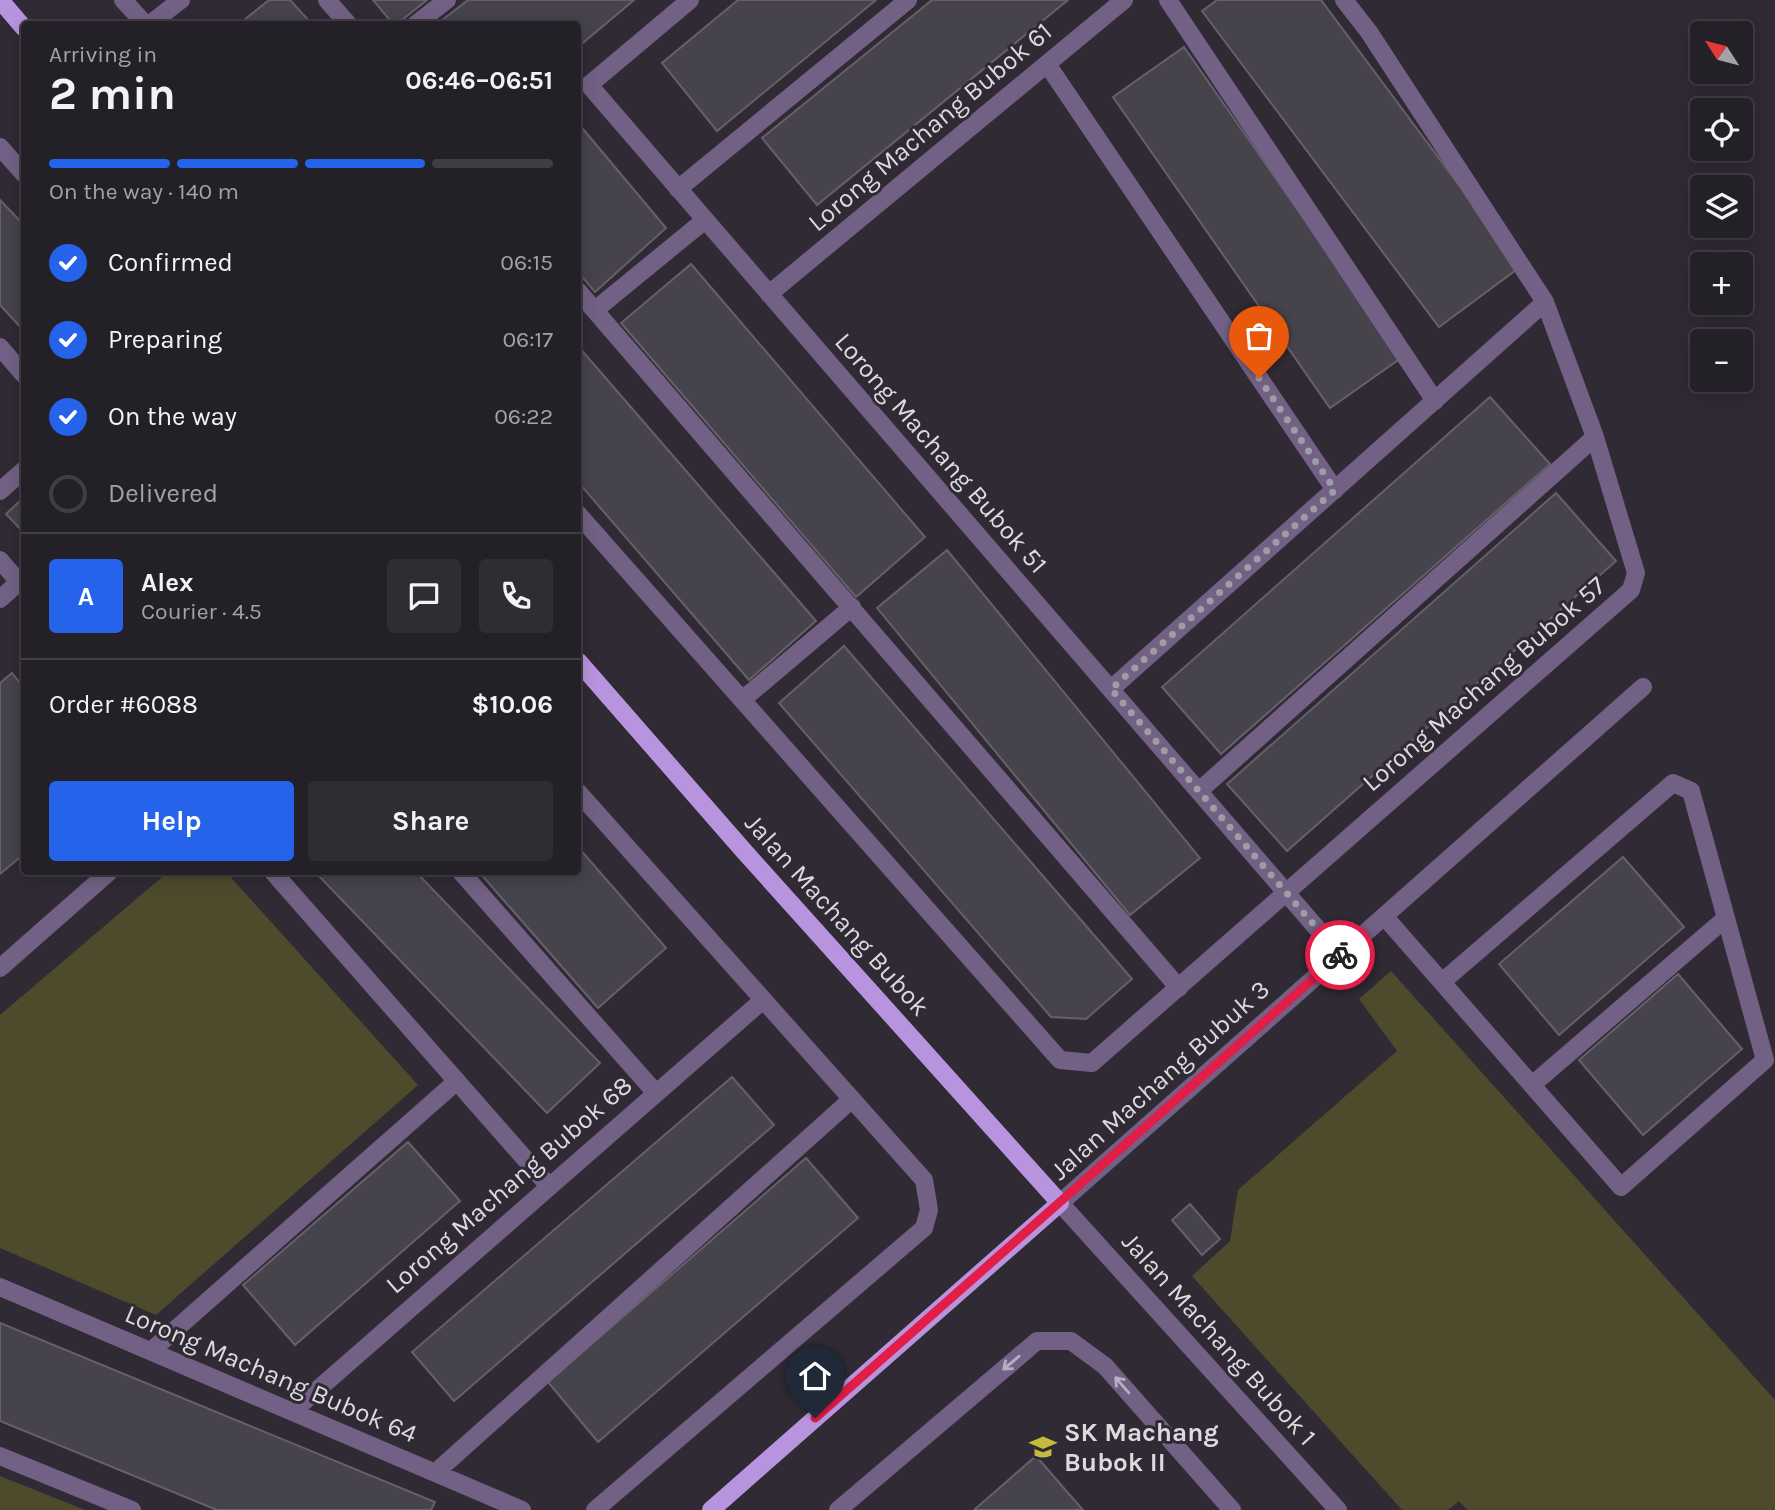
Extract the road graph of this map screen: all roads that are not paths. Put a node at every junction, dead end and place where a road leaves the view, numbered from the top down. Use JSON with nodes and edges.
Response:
{"nodes":[{"id":1,"x":0,"y":0,"type":"edge"},
{"id":2,"x":123,"y":0,"type":"edge"},
{"id":3,"x":181,"y":0,"type":"edge"},
{"id":4,"x":327,"y":0,"type":"edge"},
{"id":5,"x":446,"y":0,"type":"edge"},
{"id":6,"x":690,"y":0,"type":"edge"},
{"id":7,"x":908,"y":0,"type":"edge"},
{"id":8,"x":1124,"y":0,"type":"edge"},
{"id":9,"x":1168,"y":0,"type":"edge"},
{"id":10,"x":1344,"y":0,"type":"edge"},
{"id":11,"x":142,"y":21,"type":"edge"},
{"id":12,"x":154,"y":21,"type":"edge"},
{"id":13,"x":345,"y":21,"type":"edge"},
{"id":14,"x":420,"y":21,"type":"edge"},
{"id":15,"x":21,"y":24,"type":"edge"},
{"id":16,"x":1047,"y":64,"type":"junction"},
{"id":17,"x":0,"y":147,"type":"edge"},
{"id":18,"x":21,"y":171,"type":"edge"},
{"id":19,"x":678,"y":189,"type":"junction"},
{"id":20,"x":705,"y":220,"type":"junction"},
{"id":21,"x":769,"y":294,"type":"junction"},
{"id":22,"x":584,"y":301,"type":"edge"},
{"id":23,"x":1545,"y":302,"type":"junction"},
{"id":24,"x":0,"y":347,"type":"edge"},
{"id":25,"x":21,"y":372,"type":"edge"},
{"id":26,"x":1435,"y":401,"type":"junction"},
{"id":27,"x":1595,"y":437,"type":"junction"},
{"id":28,"x":21,"y":473,"type":"edge"},
{"id":29,"x":1335,"y":490,"type":"junction"},
{"id":30,"x":0,"y":491,"type":"edge"},
{"id":31,"x":581,"y":517,"type":"edge"},
{"id":32,"x":0,"y":560,"type":"edge"},
{"id":33,"x":21,"y":584,"type":"edge"},
{"id":34,"x":21,"y":586,"type":"edge"},
{"id":35,"x":0,"y":599,"type":"edge"},
{"id":36,"x":852,"y":607,"type":"junction"},
{"id":37,"x":581,"y":664,"type":"edge"},
{"id":38,"x":1643,"y":687,"type":"dead end"},
{"id":39,"x":1111,"y":689,"type":"junction"},
{"id":40,"x":743,"y":700,"type":"junction"},
{"id":41,"x":1199,"y":791,"type":"junction"},
{"id":42,"x":581,"y":795,"type":"edge"},
{"id":43,"x":106,"y":875,"type":"edge"},
{"id":44,"x":276,"y":875,"type":"edge"},
{"id":45,"x":464,"y":875,"type":"edge"},
{"id":46,"x":1286,"y":893,"type":"junction"},
{"id":47,"x":1384,"y":916,"type":"junction"},
{"id":48,"x":1726,"y":918,"type":"junction"},
{"id":49,"x":1340,"y":955,"type":"junction"},
{"id":50,"x":0,"y":968,"type":"edge"},
{"id":51,"x":1442,"y":982,"type":"junction"},
{"id":52,"x":1179,"y":988,"type":"junction"},
{"id":53,"x":762,"y":1000,"type":"junction"},
{"id":54,"x":457,"y":1081,"type":"junction"},
{"id":55,"x":1532,"y":1085,"type":"junction"},
{"id":56,"x":655,"y":1092,"type":"junction"},
{"id":57,"x":852,"y":1099,"type":"junction"},
{"id":58,"x":548,"y":1185,"type":"junction"},
{"id":59,"x":1060,"y":1203,"type":"junction"},
{"id":60,"x":0,"y":1287,"type":"edge"},
{"id":61,"x":151,"y":1352,"type":"junction"},
{"id":62,"x":292,"y":1412,"type":"junction"},
{"id":63,"x":0,"y":1456,"type":"edge"},
{"id":64,"x":435,"y":1473,"type":"junction"},
{"id":65,"x":132,"y":1510,"type":"edge"},
{"id":66,"x":522,"y":1510,"type":"edge"},
{"id":67,"x":595,"y":1510,"type":"edge"},
{"id":68,"x":710,"y":1510,"type":"edge"},
{"id":69,"x":838,"y":1510,"type":"edge"},
{"id":70,"x":1232,"y":1510,"type":"edge"},
{"id":71,"x":1338,"y":1510,"type":"edge"}],
"edges":[{"from":1,"to":15,"type":"main road"},
{"from":2,"to":11,"type":"street"},
{"from":3,"to":12,"type":"street"},
{"from":4,"to":13,"type":"street"},
{"from":5,"to":14,"type":"street"},
{"from":6,"to":19,"type":"street","name":"Lorong Machang Bubok 51"},
{"from":7,"to":19,"type":"street"},
{"from":8,"to":16,"type":"street","name":"Lorong Machang Bubok 61"},
{"from":9,"to":26,"type":"street"},
{"from":10,"to":23,"type":"street","name":"Lorong Machang Bubok 57"},
{"from":16,"to":21,"type":"street","name":"Lorong Machang Bubok 61"},
{"from":16,"to":29,"type":"street"},
{"from":17,"to":18,"type":"street"},
{"from":19,"to":20,"type":"street","name":"Lorong Machang Bubok 51"},
{"from":20,"to":21,"type":"street","name":"Lorong Machang Bubok 51"},
{"from":20,"to":22,"type":"street"},
{"from":21,"to":39,"type":"street","name":"Lorong Machang Bubok 51"},
{"from":22,"to":36,"type":"street"},
{"from":23,"to":26,"type":"street"},
{"from":23,"to":27,"type":"street","name":"Lorong Machang Bubok 57"},
{"from":24,"to":25,"type":"street"},
{"from":26,"to":29,"type":"street"},
{"from":27,"to":41,"type":"street"},
{"from":27,"to":46,"type":"street","name":"Lorong Machang Bubok 57"},
{"from":28,"to":30,"type":"street"},
{"from":29,"to":39,"type":"street"},
{"from":31,"to":40,"type":"street"},
{"from":32,"to":33,"type":"street"},
{"from":34,"to":35,"type":"street"},
{"from":36,"to":40,"type":"street"},
{"from":36,"to":52,"type":"street"},
{"from":37,"to":59,"type":"main road","name":"Jalan Machang Bubok"},
{"from":38,"to":47,"type":"street","name":"Jalan Machang Bubuk 3"},
{"from":39,"to":41,"type":"street","name":"Lorong Machang Bubok 51"},
{"from":40,"to":52,"type":"street","name":"Lorong Machang Bubok 57"},
{"from":41,"to":46,"type":"street","name":"Lorong Machang Bubok 51"},
{"from":42,"to":53,"type":"street"},
{"from":43,"to":50,"type":"street"},
{"from":44,"to":54,"type":"street"},
{"from":45,"to":56,"type":"street"},
{"from":46,"to":49,"type":"street","name":"Lorong Machang Bubok 51"},
{"from":46,"to":52,"type":"street","name":"Lorong Machang Bubok 57"},
{"from":47,"to":49,"type":"street","name":"Jalan Machang Bubuk 3"},
{"from":47,"to":51,"type":"street"},
{"from":48,"to":51,"type":"street"},
{"from":48,"to":55,"type":"street"},
{"from":48,"to":55,"type":"street"},
{"from":49,"to":59,"type":"street","name":"Jalan Machang Bubuk 3"},
{"from":51,"to":55,"type":"street"},
{"from":53,"to":56,"type":"street","name":"Lorong Machang Bubok 68"},
{"from":53,"to":57,"type":"street"},
{"from":54,"to":58,"type":"street"},
{"from":54,"to":61,"type":"street"},
{"from":56,"to":58,"type":"street","name":"Lorong Machang Bubok 68"},
{"from":57,"to":64,"type":"street"},
{"from":57,"to":67,"type":"street"},
{"from":58,"to":62,"type":"street","name":"Lorong Machang Bubok 68"},
{"from":59,"to":68,"type":"main road","name":"Jalan Machang Bubuk 3"},
{"from":59,"to":71,"type":"street","name":"Jalan Machang Bubok 1"},
{"from":60,"to":61,"type":"street","name":"Lorong Machang Bubok 64"},
{"from":61,"to":62,"type":"street","name":"Lorong Machang Bubok 64"},
{"from":62,"to":64,"type":"street","name":"Lorong Machang Bubok 64"},
{"from":63,"to":65,"type":"street"},
{"from":64,"to":66,"type":"street","name":"Lorong Machang Bubok 64"},
{"from":70,"to":69,"type":"street","one_way":true}]}
